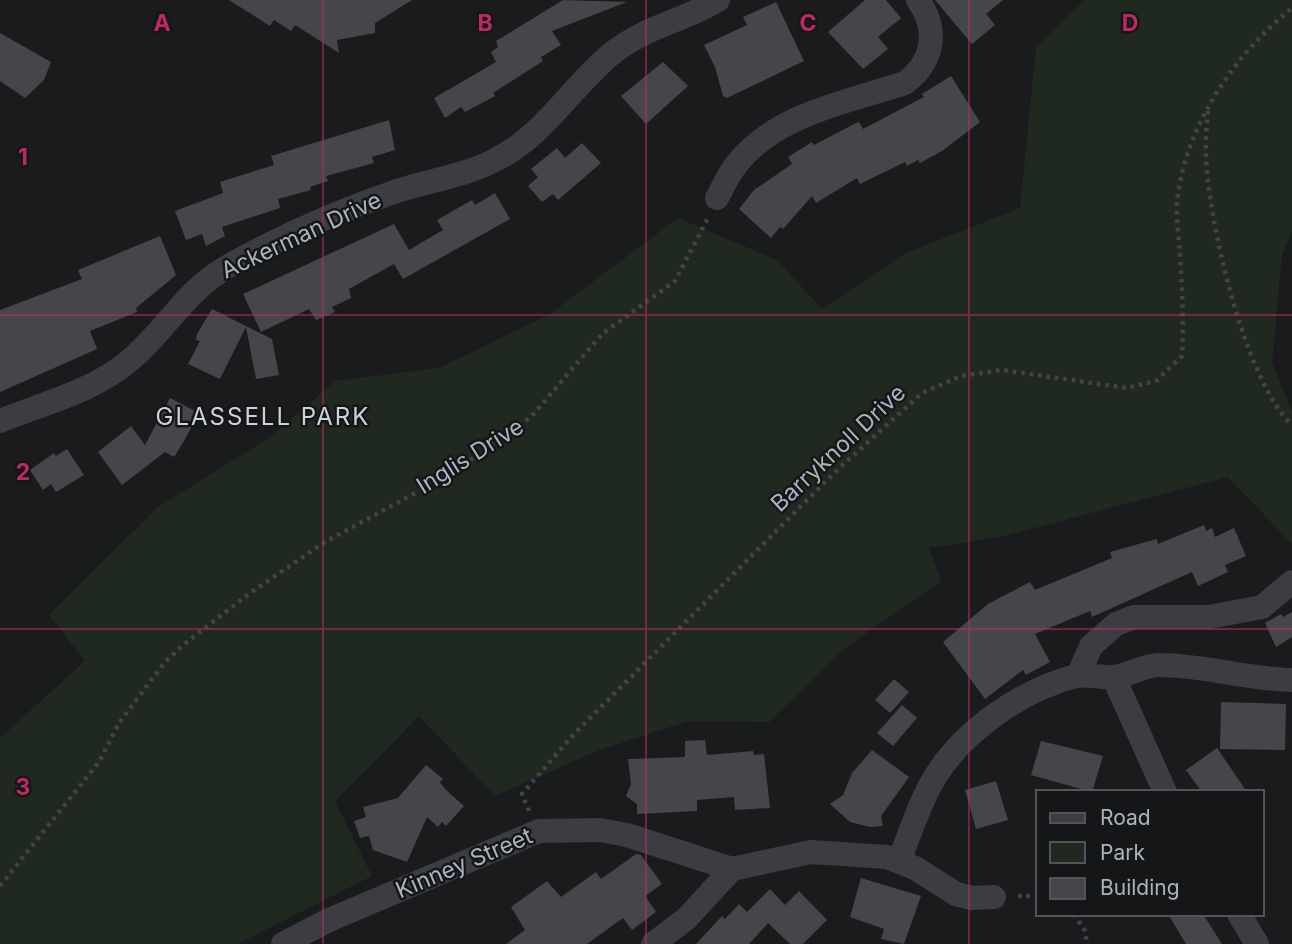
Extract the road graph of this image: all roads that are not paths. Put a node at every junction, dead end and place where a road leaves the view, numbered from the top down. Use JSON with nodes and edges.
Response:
{"nodes":[{"id":1,"x":718,"y":0,"type":"edge"},
{"id":2,"x":918,"y":0,"type":"edge"},
{"id":3,"x":717,"y":198,"type":"road end"},
{"id":4,"x":0,"y":421,"type":"edge"},
{"id":5,"x":1292,"y":582,"type":"edge"},
{"id":6,"x":1078,"y":676,"type":"junction"},
{"id":7,"x":1114,"y":678,"type":"junction"},
{"id":8,"x":1292,"y":680,"type":"edge"},
{"id":9,"x":1164,"y":790,"type":"edge"},
{"id":10,"x":899,"y":861,"type":"junction"},
{"id":11,"x":732,"y":869,"type":"junction"},
{"id":12,"x":994,"y":897,"type":"dead end"},
{"id":13,"x":1240,"y":916,"type":"edge"},
{"id":14,"x":662,"y":941,"type":"edge"},
{"id":15,"x":283,"y":944,"type":"edge"},
{"id":16,"x":1257,"y":944,"type":"edge"}],
"edges":[{"from":1,"to":4,"type":"street","name":"Ackerman Drive"},
{"from":2,"to":3,"type":"street"},
{"from":5,"to":6,"type":"street"},
{"from":6,"to":7,"type":"street"},
{"from":6,"to":10,"type":"street"},
{"from":7,"to":8,"type":"street"},
{"from":7,"to":9,"type":"street"},
{"from":10,"to":11,"type":"street"},
{"from":10,"to":12,"type":"street"},
{"from":11,"to":14,"type":"street"},
{"from":11,"to":15,"type":"street","name":"Kinney Street"},
{"from":13,"to":16,"type":"street"}]}
